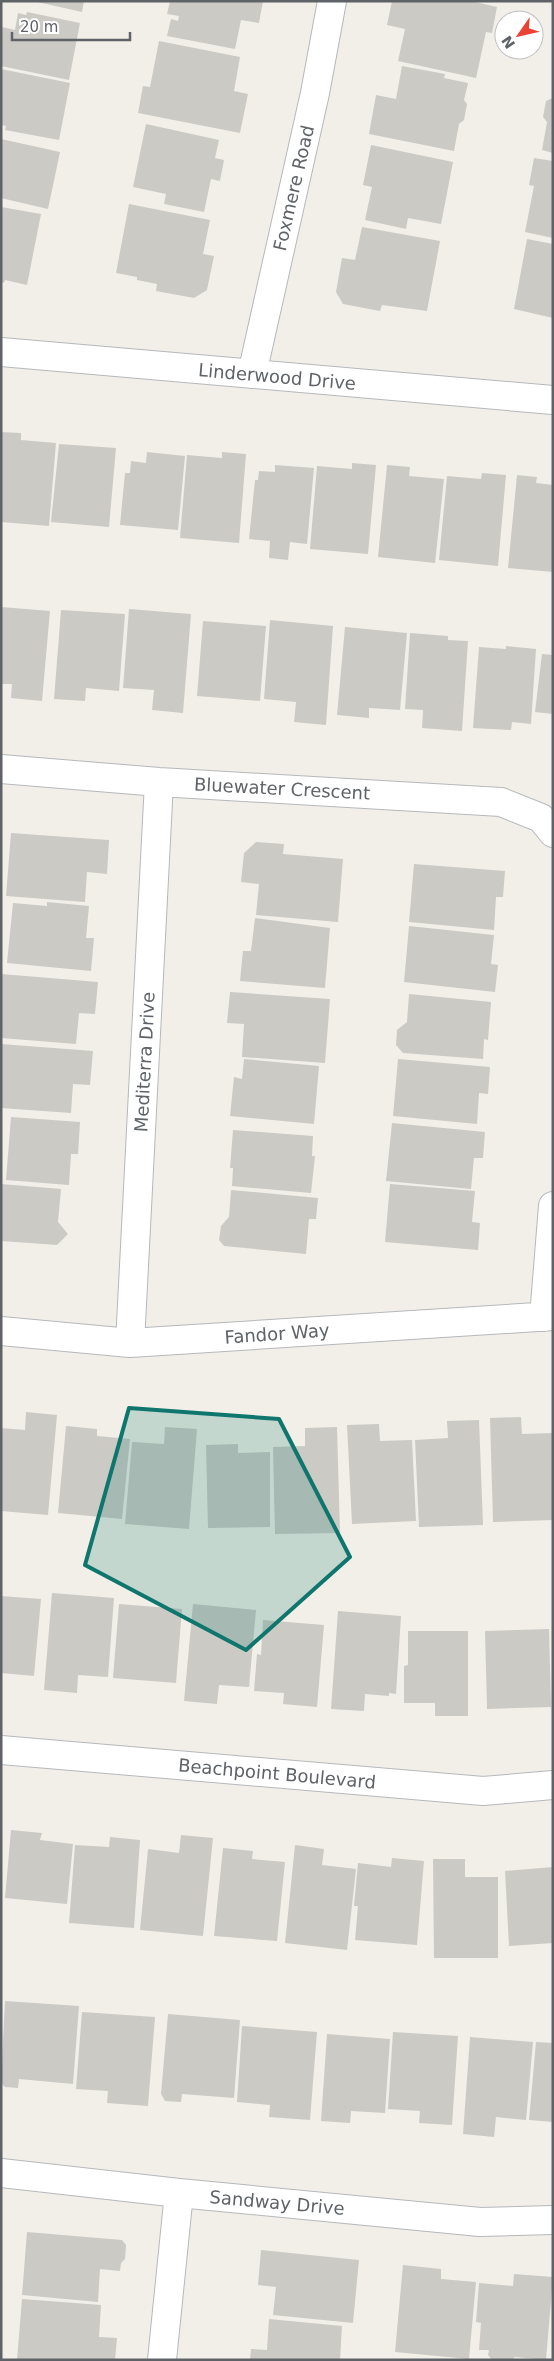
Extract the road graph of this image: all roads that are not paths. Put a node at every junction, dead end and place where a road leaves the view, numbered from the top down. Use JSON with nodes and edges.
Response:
{"nodes":[{"id":1,"x":332,"y":1,"type":"edge"},
{"id":2,"x":1,"y":352,"type":"edge"},
{"id":3,"x":252,"y":374,"type":"junction"},
{"id":4,"x":553,"y":400,"type":"edge"},
{"id":5,"x":1,"y":769,"type":"edge"},
{"id":6,"x":159,"y":782,"type":"junction"},
{"id":7,"x":553,"y":833,"type":"edge"},
{"id":8,"x":553,"y":1206,"type":"edge"},
{"id":9,"x":548,"y":1316,"type":"edge"},
{"id":10,"x":1,"y":1331,"type":"edge"},
{"id":11,"x":130,"y":1343,"type":"junction"},
{"id":12,"x":1,"y":1750,"type":"edge"},
{"id":13,"x":553,"y":1785,"type":"edge"},
{"id":14,"x":1,"y":2173,"type":"edge"},
{"id":15,"x":179,"y":2193,"type":"junction"},
{"id":16,"x":553,"y":2220,"type":"edge"},
{"id":17,"x":162,"y":2360,"type":"edge"}],
"edges":[{"from":1,"to":3,"type":"street","name":"Foxmere Road"},
{"from":2,"to":3,"type":"street","name":"Linderwood Drive"},
{"from":3,"to":4,"type":"street","name":"Linderwood Drive"},
{"from":5,"to":6,"type":"street","name":"Bluewater Crescent"},
{"from":6,"to":7,"type":"street","name":"Bluewater Crescent"},
{"from":6,"to":11,"type":"street","name":"Mediterra Drive"},
{"from":8,"to":9,"type":"street"},
{"from":9,"to":11,"type":"street","name":"Fandor Way"},
{"from":10,"to":11,"type":"street","name":"Fandor Way"},
{"from":12,"to":13,"type":"street","name":"Beachpoint Boulevard"},
{"from":14,"to":15,"type":"street","name":"Sandway Drive"},
{"from":15,"to":16,"type":"street","name":"Sandway Drive"},
{"from":15,"to":17,"type":"street"}]}
